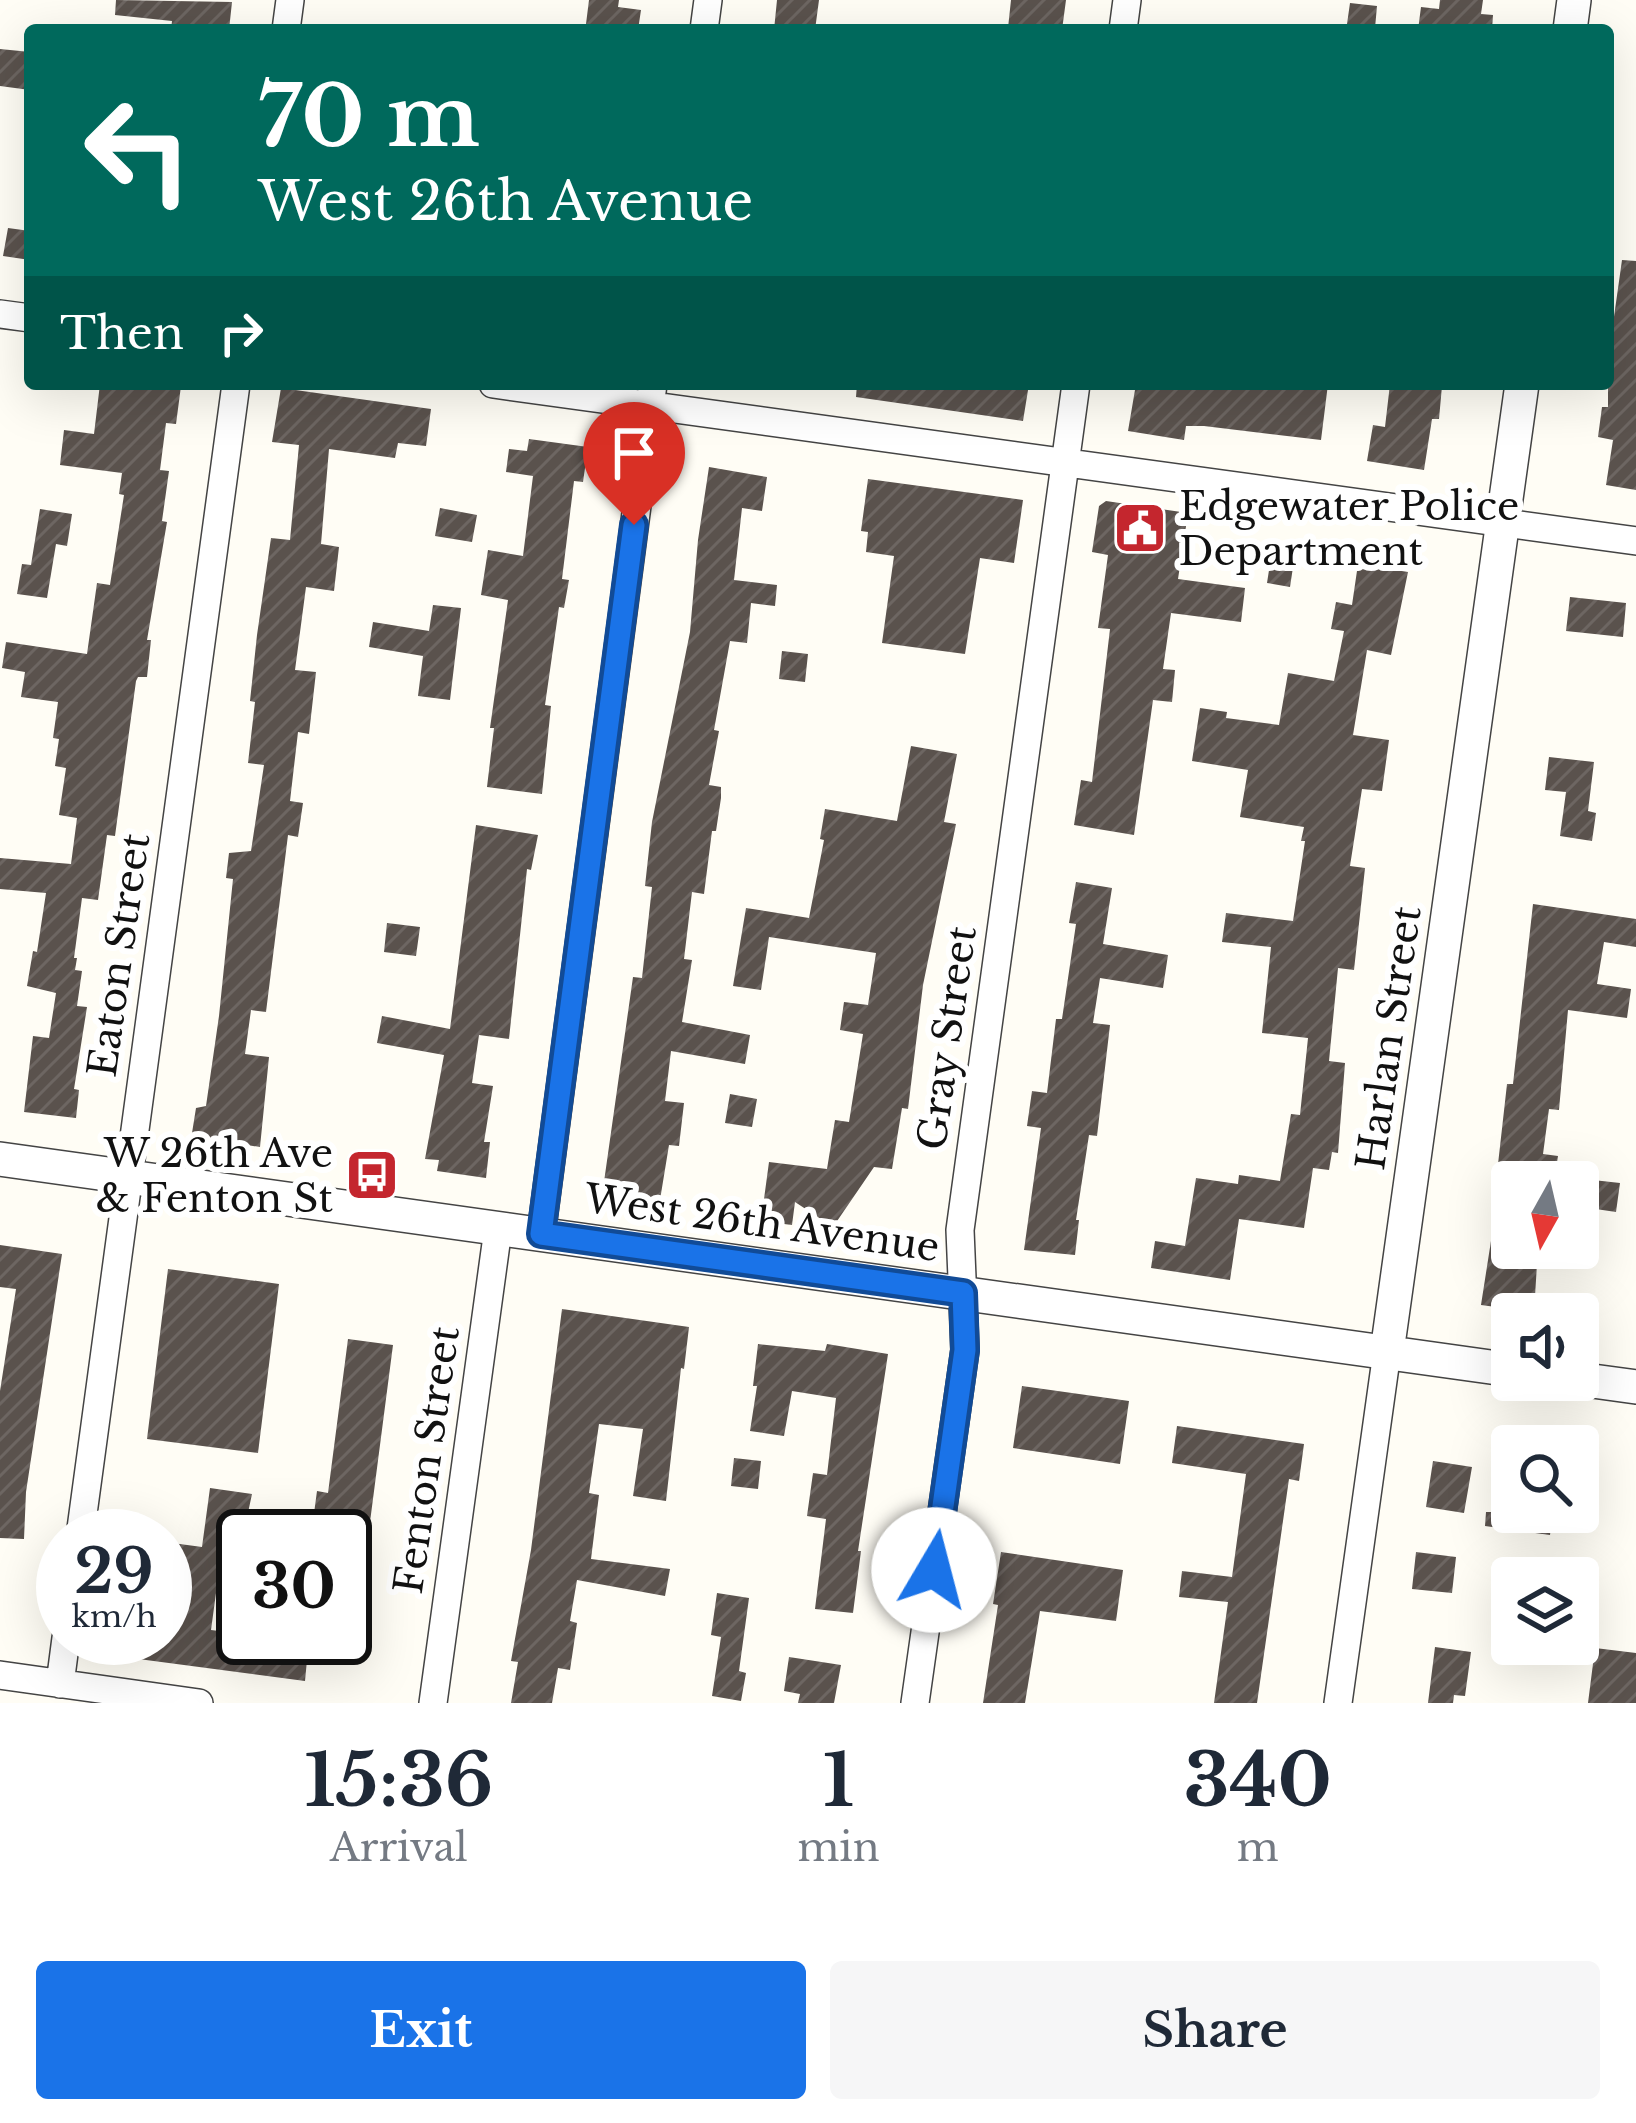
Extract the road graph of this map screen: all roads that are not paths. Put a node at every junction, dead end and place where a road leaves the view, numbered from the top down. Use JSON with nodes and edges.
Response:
{"nodes":[{"id":1,"x":235,"y":390,"type":"edge"},
{"id":2,"x":580,"y":390,"type":"edge"},
{"id":3,"x":1075,"y":390,"type":"edge"},
{"id":4,"x":1521,"y":390,"type":"edge"},
{"id":5,"x":652,"y":395,"type":"edge"},
{"id":6,"x":1064,"y":461,"type":"junction"},
{"id":7,"x":1504,"y":523,"type":"junction"},
{"id":8,"x":1636,"y":541,"type":"edge"},
{"id":9,"x":0,"y":1159,"type":"edge"},
{"id":10,"x":128,"y":1177,"type":"junction"},
{"id":11,"x":498,"y":1228,"type":"junction"},
{"id":12,"x":541,"y":1234,"type":"junction"},
{"id":13,"x":963,"y":1293,"type":"junction"},
{"id":14,"x":1387,"y":1352,"type":"junction"},
{"id":15,"x":1491,"y":1367,"type":"edge"},
{"id":16,"x":1599,"y":1382,"type":"edge"},
{"id":17,"x":1636,"y":1387,"type":"edge"},
{"id":18,"x":84,"y":1509,"type":"edge"},
{"id":19,"x":62,"y":1665,"type":"edge"},
{"id":20,"x":0,"y":1675,"type":"edge"},
{"id":21,"x":60,"y":1684,"type":"junction"},
{"id":22,"x":199,"y":1703,"type":"edge"},
{"id":23,"x":433,"y":1703,"type":"edge"},
{"id":24,"x":915,"y":1703,"type":"edge"},
{"id":25,"x":1337,"y":1703,"type":"edge"}],
"edges":[{"from":1,"to":10,"type":"street","name":"Eaton Street"},
{"from":2,"to":5,"type":"street"},
{"from":3,"to":6,"type":"street","name":"Gray Street"},
{"from":4,"to":7,"type":"street","name":"Harlan Street"},
{"from":5,"to":6,"type":"street"},
{"from":5,"to":12,"type":"street"},
{"from":6,"to":7,"type":"street"},
{"from":6,"to":13,"type":"street","name":"Gray Street"},
{"from":7,"to":8,"type":"street"},
{"from":7,"to":14,"type":"street","name":"Harlan Street"},
{"from":9,"to":10,"type":"street","name":"West 26th Avenue"},
{"from":10,"to":11,"type":"street","name":"West 26th Avenue"},
{"from":10,"to":18,"type":"street","name":"Eaton Street"},
{"from":11,"to":12,"type":"street","name":"West 26th Avenue"},
{"from":11,"to":23,"type":"street","name":"Fenton Street"},
{"from":12,"to":13,"type":"street","name":"West 26th Avenue"},
{"from":13,"to":14,"type":"street","name":"West 26th Avenue"},
{"from":13,"to":24,"type":"street","name":"Gray Street"},
{"from":14,"to":15,"type":"street","name":"West 26th Avenue"},
{"from":14,"to":25,"type":"street","name":"Harlan Street"},
{"from":16,"to":17,"type":"street"},
{"from":19,"to":21,"type":"street"},
{"from":20,"to":21,"type":"street"},
{"from":21,"to":22,"type":"street"}]}
